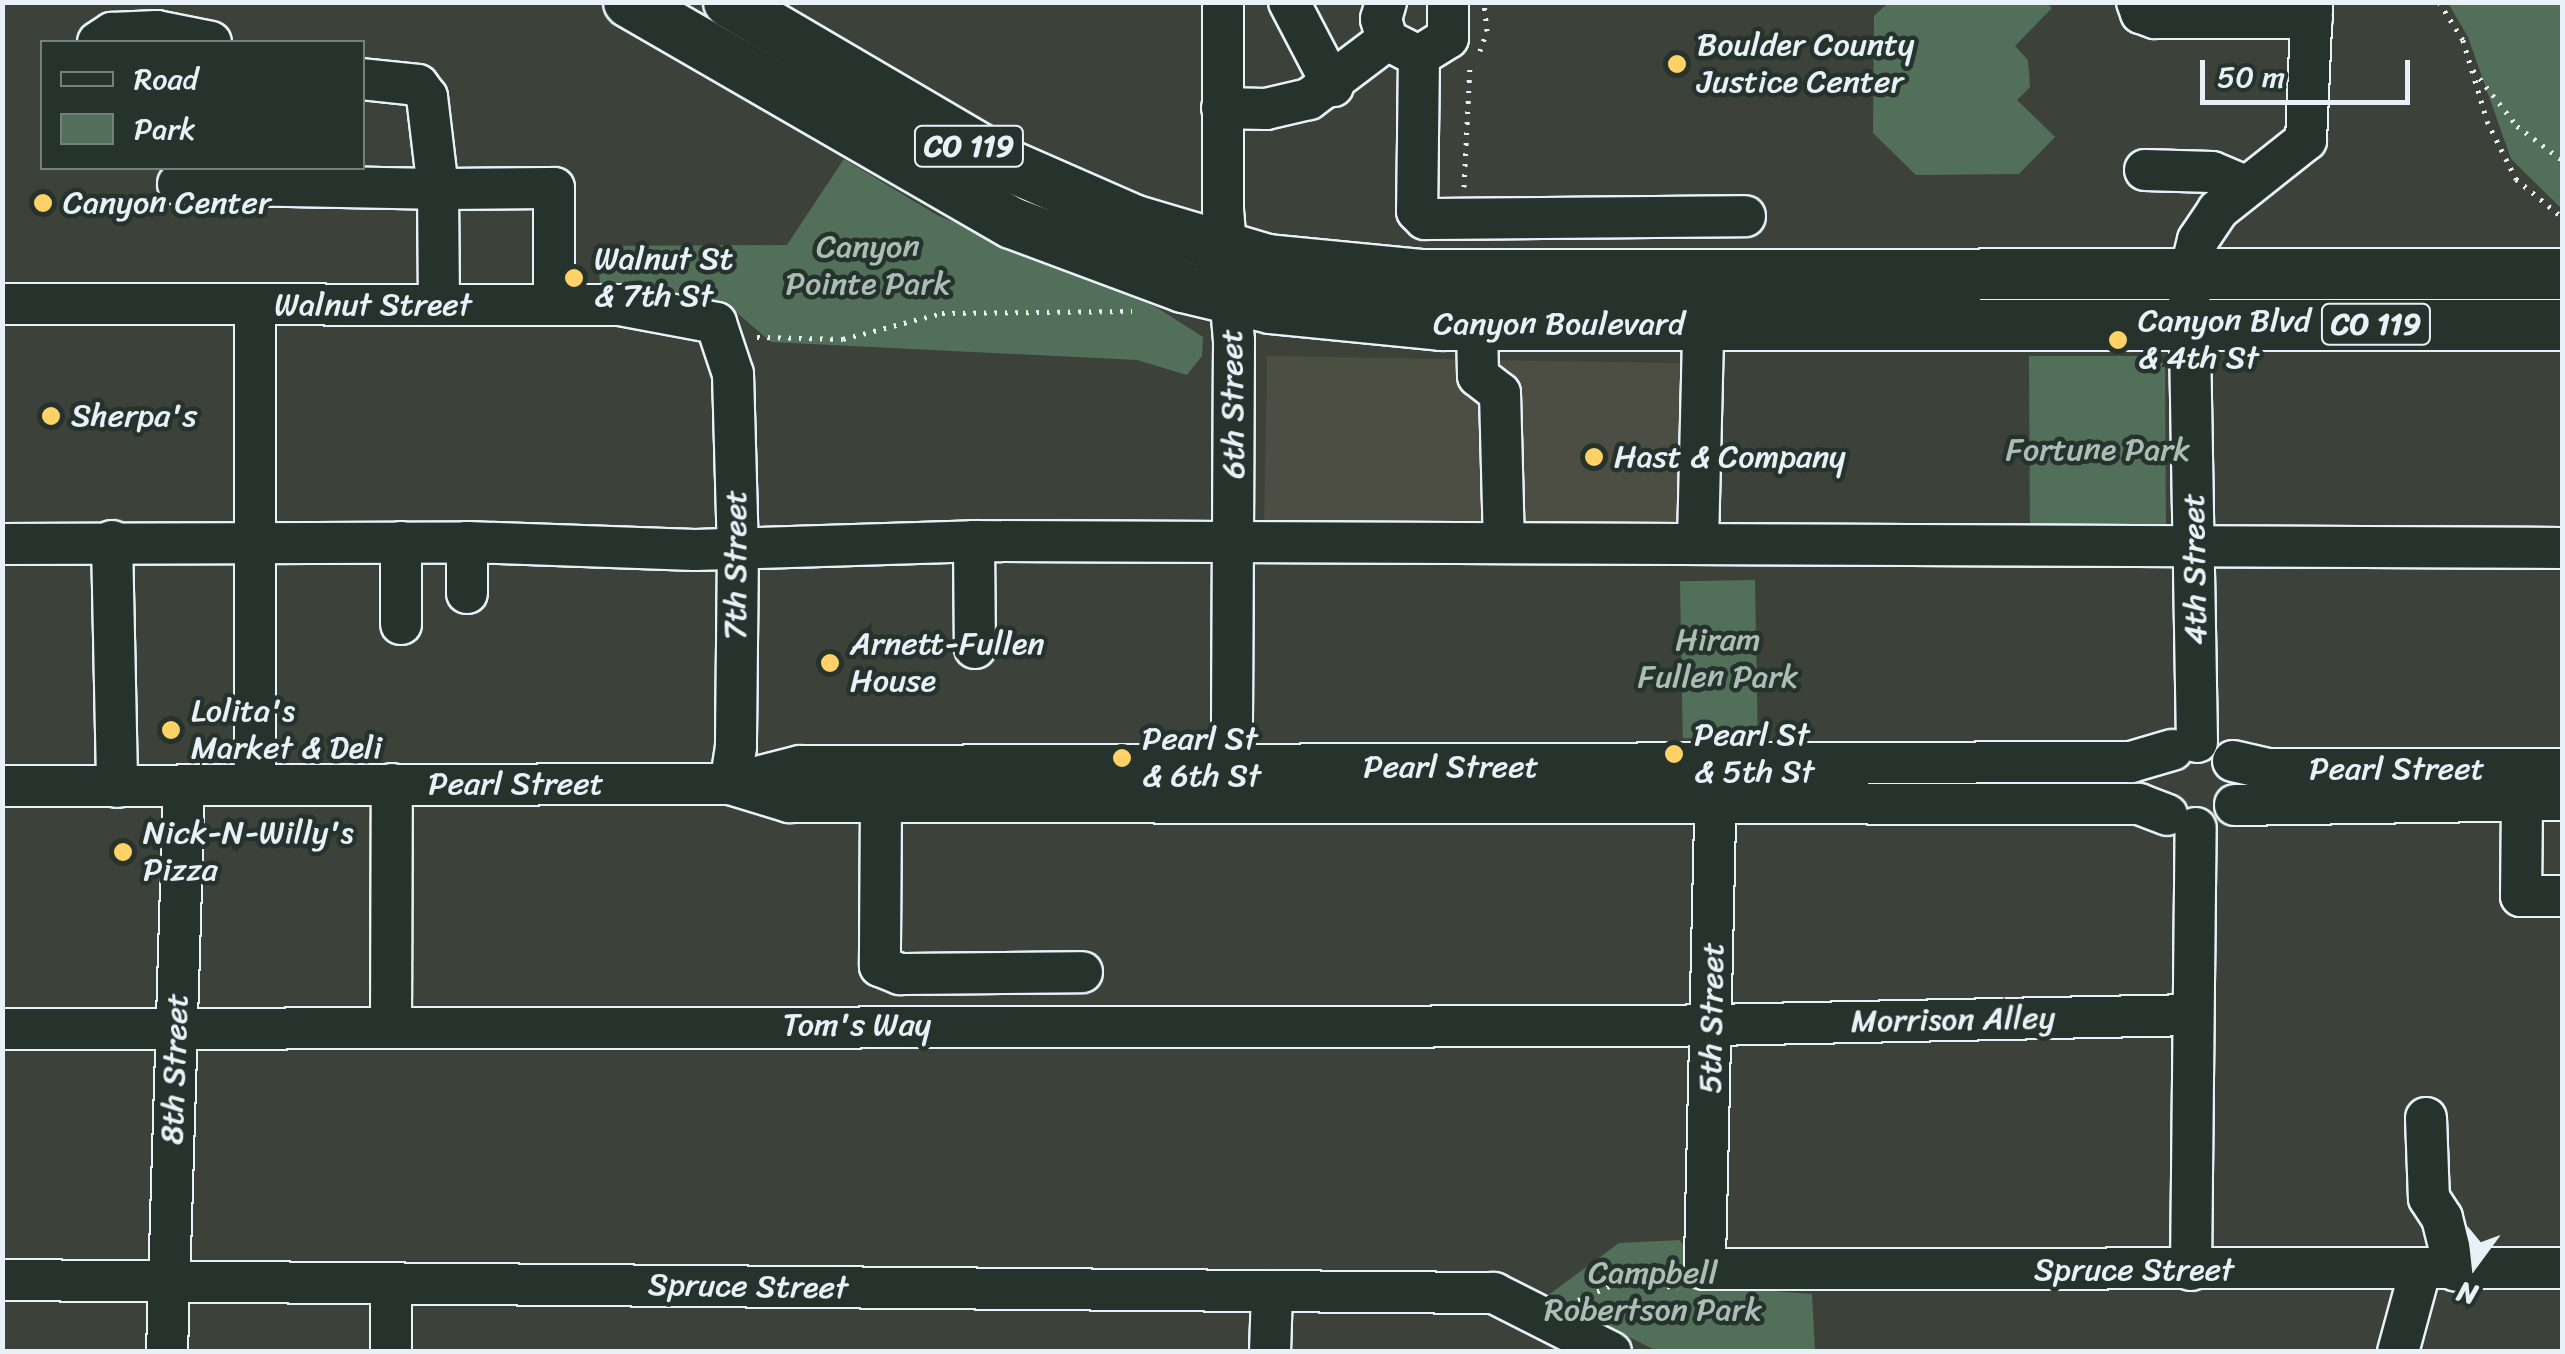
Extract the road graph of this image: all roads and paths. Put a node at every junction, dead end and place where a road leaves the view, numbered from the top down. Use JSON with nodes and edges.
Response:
{"nodes":[{"id":1,"x":629,"y":2,"type":"edge"},
{"id":2,"x":729,"y":2,"type":"edge"},
{"id":3,"x":1222,"y":2,"type":"edge"},
{"id":4,"x":1288,"y":2,"type":"edge"},
{"id":5,"x":1448,"y":2,"type":"edge"},
{"id":6,"x":1483,"y":2,"type":"edge"},
{"id":7,"x":2137,"y":2,"type":"edge"},
{"id":8,"x":2439,"y":2,"type":"edge"},
{"id":9,"x":2312,"y":10,"type":"edge"},
{"id":10,"x":1397,"y":33,"type":"edge"},
{"id":11,"x":102,"y":40,"type":"edge"},
{"id":12,"x":201,"y":40,"type":"edge"},
{"id":13,"x":2471,"y":68,"type":"junction"},
{"id":14,"x":365,"y":79,"type":"edge"},
{"id":15,"x":1333,"y":86,"type":"junction"},
{"id":16,"x":1222,"y":108,"type":"junction"},
{"id":17,"x":2562,"y":160,"type":"edge"},
{"id":18,"x":2145,"y":170,"type":"dead end"},
{"id":19,"x":178,"y":184,"type":"dead end"},
{"id":20,"x":2243,"y":185,"type":"junction"},
{"id":21,"x":438,"y":188,"type":"junction"},
{"id":22,"x":1745,"y":216,"type":"dead end"},
{"id":23,"x":2562,"y":217,"type":"edge"},
{"id":24,"x":1464,"y":220,"type":"junction"},
{"id":25,"x":1227,"y":249,"type":"junction"},
{"id":26,"x":2562,"y":274,"type":"edge"},
{"id":27,"x":1232,"y":300,"type":"junction"},
{"id":28,"x":1704,"y":300,"type":"junction"},
{"id":29,"x":2189,"y":300,"type":"junction"},
{"id":30,"x":2,"y":304,"type":"edge"},
{"id":31,"x":439,"y":304,"type":"junction"},
{"id":32,"x":554,"y":304,"type":"junction"},
{"id":33,"x":255,"y":306,"type":"junction"},
{"id":34,"x":1146,"y":312,"type":"dead end"},
{"id":35,"x":1477,"y":324,"type":"junction"},
{"id":36,"x":2562,"y":325,"type":"edge"},
{"id":37,"x":733,"y":343,"type":"junction"},
{"id":38,"x":112,"y":541,"type":"junction"},
{"id":39,"x":974,"y":541,"type":"junction"},
{"id":40,"x":252,"y":542,"type":"junction"},
{"id":41,"x":402,"y":542,"type":"junction"},
{"id":42,"x":466,"y":542,"type":"junction"},
{"id":43,"x":1504,"y":542,"type":"junction"},
{"id":44,"x":1698,"y":542,"type":"junction"},
{"id":45,"x":1234,"y":543,"type":"junction"},
{"id":46,"x":2,"y":544,"type":"edge"},
{"id":47,"x":2562,"y":548,"type":"edge"},
{"id":48,"x":738,"y":549,"type":"junction"},
{"id":49,"x":2195,"y":551,"type":"junction"},
{"id":50,"x":467,"y":593,"type":"dead end"},
{"id":51,"x":401,"y":624,"type":"dead end"},
{"id":52,"x":976,"y":648,"type":"dead end"},
{"id":53,"x":2184,"y":746,"type":"junction"},
{"id":54,"x":2233,"y":761,"type":"junction"},
{"id":55,"x":2562,"y":769,"type":"edge"},
{"id":56,"x":392,"y":784,"type":"junction"},
{"id":57,"x":730,"y":784,"type":"junction"},
{"id":58,"x":255,"y":785,"type":"junction"},
{"id":59,"x":1716,"y":785,"type":"junction"},
{"id":60,"x":2,"y":786,"type":"edge"},
{"id":61,"x":184,"y":786,"type":"junction"},
{"id":62,"x":1232,"y":786,"type":"junction"},
{"id":63,"x":117,"y":787,"type":"junction"},
{"id":64,"x":2562,"y":800,"type":"edge"},
{"id":65,"x":2522,"y":802,"type":"junction"},
{"id":66,"x":881,"y":803,"type":"junction"},
{"id":67,"x":2236,"y":806,"type":"junction"},
{"id":68,"x":2182,"y":821,"type":"junction"},
{"id":69,"x":2562,"y":896,"type":"edge"},
{"id":70,"x":1082,"y":972,"type":"dead end"},
{"id":71,"x":2193,"y":1016,"type":"junction"},
{"id":72,"x":1712,"y":1024,"type":"junction"},
{"id":73,"x":391,"y":1025,"type":"junction"},
{"id":74,"x":178,"y":1027,"type":"junction"},
{"id":75,"x":2,"y":1029,"type":"edge"},
{"id":76,"x":2426,"y":1118,"type":"dead end"},
{"id":77,"x":2562,"y":1268,"type":"edge"},
{"id":78,"x":1705,"y":1269,"type":"junction"},
{"id":79,"x":2191,"y":1270,"type":"junction"},
{"id":80,"x":2438,"y":1270,"type":"junction"},
{"id":81,"x":2,"y":1280,"type":"edge"},
{"id":82,"x":168,"y":1281,"type":"junction"},
{"id":83,"x":392,"y":1284,"type":"junction"},
{"id":84,"x":1272,"y":1292,"type":"junction"},
{"id":85,"x":1545,"y":1318,"type":"junction"},
{"id":86,"x":167,"y":1352,"type":"edge"},
{"id":87,"x":391,"y":1352,"type":"edge"},
{"id":88,"x":1270,"y":1352,"type":"edge"},
{"id":89,"x":1611,"y":1352,"type":"edge"},
{"id":90,"x":2398,"y":1352,"type":"edge"}],
"edges":[{"from":1,"to":27,"type":"main road","name":"Canyon Boulevard","number":"CO 119"},
{"from":2,"to":25,"type":"main road","name":"Canyon Boulevard","number":"CO 119"},
{"from":3,"to":16,"type":"street","name":"6th Street"},
{"from":4,"to":15,"type":"street"},
{"from":5,"to":10,"type":"street"},
{"from":6,"to":24,"type":"path"},
{"from":7,"to":9,"type":"street"},
{"from":8,"to":13,"type":"path"},
{"from":9,"to":20,"type":"street"},
{"from":10,"to":15,"type":"street"},
{"from":10,"to":24,"type":"street"},
{"from":11,"to":12,"type":"street"},
{"from":13,"to":17,"type":"path"},
{"from":13,"to":23,"type":"path"},
{"from":14,"to":21,"type":"street"},
{"from":15,"to":16,"type":"street"},
{"from":16,"to":25,"type":"street","name":"6th Street"},
{"from":18,"to":20,"type":"street"},
{"from":19,"to":21,"type":"street"},
{"from":20,"to":29,"type":"street"},
{"from":21,"to":31,"type":"street"},
{"from":21,"to":32,"type":"street"},
{"from":22,"to":24,"type":"street"},
{"from":25,"to":27,"type":"street","name":"6th Street"},
{"from":25,"to":28,"type":"main road","name":"Canyon Boulevard","number":"CO 119"},
{"from":26,"to":29,"type":"main road","name":"Canyon Boulevard","number":"CO 119"},
{"from":27,"to":35,"type":"main road","name":"Canyon Boulevard","number":"CO 119"},
{"from":27,"to":45,"type":"street","name":"6th Street"},
{"from":28,"to":29,"type":"main road","name":"Canyon Boulevard","number":"CO 119"},
{"from":28,"to":35,"type":"main road","name":"Canyon Boulevard","number":"CO 119"},
{"from":28,"to":44,"type":"street"},
{"from":29,"to":36,"type":"main road","name":"Canyon Boulevard","number":"CO 119"},
{"from":29,"to":49,"type":"street","name":"4th Street"},
{"from":30,"to":33,"type":"street","name":"Walnut Street"},
{"from":31,"to":32,"type":"street","name":"Walnut Street"},
{"from":31,"to":33,"type":"street","name":"Walnut Street"},
{"from":32,"to":37,"type":"street","name":"Walnut Street"},
{"from":33,"to":40,"type":"street"},
{"from":34,"to":37,"type":"path"},
{"from":35,"to":43,"type":"street"},
{"from":37,"to":48,"type":"street","name":"7th Street"},
{"from":38,"to":40,"type":"street"},
{"from":38,"to":46,"type":"street"},
{"from":38,"to":63,"type":"street"},
{"from":39,"to":45,"type":"street"},
{"from":39,"to":48,"type":"street"},
{"from":39,"to":52,"type":"street"},
{"from":40,"to":41,"type":"street"},
{"from":40,"to":58,"type":"street"},
{"from":41,"to":42,"type":"street"},
{"from":41,"to":51,"type":"street"},
{"from":42,"to":48,"type":"street"},
{"from":42,"to":50,"type":"street"},
{"from":43,"to":44,"type":"street"},
{"from":43,"to":45,"type":"street"},
{"from":44,"to":49,"type":"street"},
{"from":45,"to":62,"type":"street","name":"6th Street"},
{"from":47,"to":49,"type":"street"},
{"from":48,"to":57,"type":"street","name":"7th Street"},
{"from":49,"to":53,"type":"street","name":"4th Street"},
{"from":53,"to":54,"type":"street"},
{"from":53,"to":59,"type":"street","name":"Pearl Street"},
{"from":53,"to":68,"type":"street"},
{"from":54,"to":55,"type":"street","name":"Pearl Street"},
{"from":54,"to":67,"type":"street"},
{"from":56,"to":57,"type":"street","name":"Pearl Street"},
{"from":56,"to":58,"type":"street","name":"Pearl Street"},
{"from":56,"to":73,"type":"street"},
{"from":57,"to":62,"type":"street","name":"Pearl Street"},
{"from":57,"to":66,"type":"street","name":"Pearl Street"},
{"from":58,"to":61,"type":"street","name":"Pearl Street"},
{"from":59,"to":62,"type":"street","name":"Pearl Street"},
{"from":59,"to":68,"type":"street","name":"Pearl Street"},
{"from":59,"to":72,"type":"street","name":"5th Street"},
{"from":60,"to":63,"type":"street","name":"Pearl Street"},
{"from":61,"to":63,"type":"street","name":"Pearl Street"},
{"from":61,"to":74,"type":"street","name":"8th Street"},
{"from":62,"to":66,"type":"street","name":"Pearl Street"},
{"from":64,"to":65,"type":"street","name":"Pearl Street"},
{"from":65,"to":67,"type":"street","name":"Pearl Street"},
{"from":65,"to":69,"type":"street"},
{"from":66,"to":70,"type":"street"},
{"from":67,"to":68,"type":"street"},
{"from":68,"to":71,"type":"street"},
{"from":71,"to":72,"type":"street","name":"Morrison Alley"},
{"from":71,"to":79,"type":"street"},
{"from":72,"to":73,"type":"street","name":"Tom's Way"},
{"from":72,"to":78,"type":"street","name":"5th Street"},
{"from":73,"to":74,"type":"street","name":"Tom's Way"},
{"from":74,"to":75,"type":"street","name":"Tom's Way"},
{"from":74,"to":82,"type":"street","name":"8th Street"},
{"from":76,"to":80,"type":"street"},
{"from":77,"to":80,"type":"street","name":"Spruce Street"},
{"from":78,"to":79,"type":"street","name":"Spruce Street"},
{"from":78,"to":85,"type":"path"},
{"from":79,"to":80,"type":"street","name":"Spruce Street"},
{"from":80,"to":90,"type":"street"},
{"from":81,"to":82,"type":"street","name":"Spruce Street"},
{"from":82,"to":83,"type":"street","name":"Spruce Street"},
{"from":82,"to":86,"type":"street","name":"8th Street"},
{"from":83,"to":84,"type":"street","name":"Spruce Street"},
{"from":83,"to":87,"type":"street"},
{"from":84,"to":85,"type":"street","name":"Spruce Street"},
{"from":84,"to":88,"type":"street"},
{"from":85,"to":89,"type":"street"}]}
